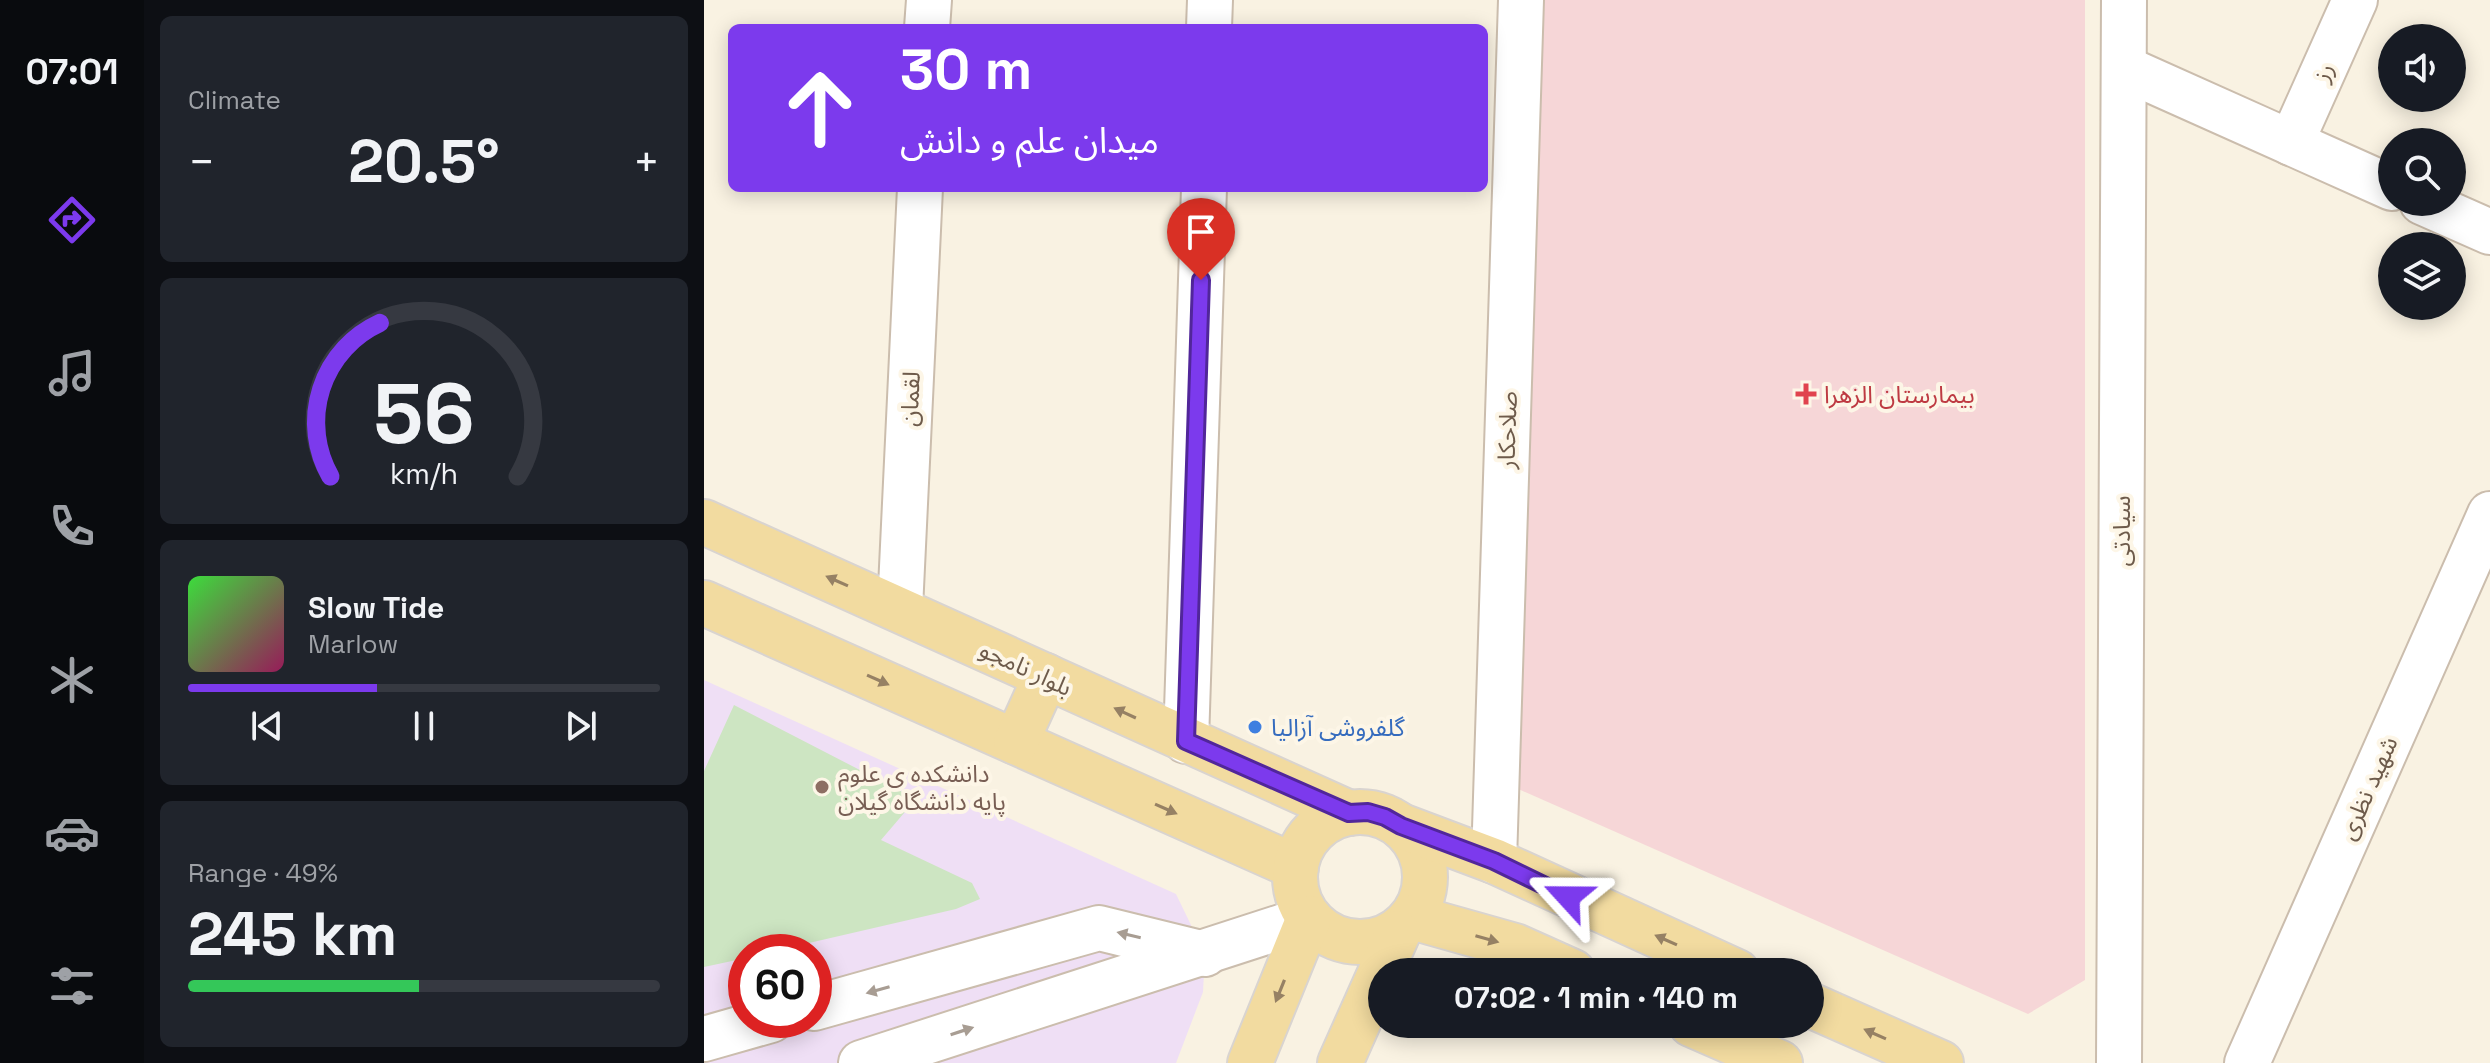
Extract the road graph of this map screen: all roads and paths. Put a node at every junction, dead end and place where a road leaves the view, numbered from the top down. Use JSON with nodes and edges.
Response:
{"nodes":[{"id":1,"x":929,"y":0,"type":"edge"},
{"id":2,"x":1210,"y":0,"type":"edge"},
{"id":3,"x":1521,"y":0,"type":"edge"},
{"id":4,"x":2124,"y":0,"type":"edge"},
{"id":5,"x":2355,"y":0,"type":"edge"},
{"id":6,"x":927,"y":24,"type":"edge"},
{"id":7,"x":1209,"y":24,"type":"edge"},
{"id":8,"x":2124,"y":68,"type":"junction"},
{"id":9,"x":2291,"y":143,"type":"junction"},
{"id":10,"x":2378,"y":182,"type":"edge"},
{"id":11,"x":920,"y":192,"type":"edge"},
{"id":12,"x":1204,"y":192,"type":"edge"},
{"id":13,"x":2454,"y":216,"type":"edge"},
{"id":14,"x":2490,"y":232,"type":"edge"},
{"id":15,"x":2490,"y":514,"type":"edge"},
{"id":16,"x":704,"y":522,"type":"edge"},
{"id":17,"x":704,"y":603,"type":"edge"},
{"id":18,"x":900,"y":609,"type":"junction"},
{"id":19,"x":1046,"y":676,"type":"junction"},
{"id":20,"x":1186,"y":741,"type":"junction"},
{"id":21,"x":1016,"y":742,"type":"junction"},
{"id":22,"x":1349,"y":813,"type":"junction"},
{"id":23,"x":1401,"y":826,"type":"junction"},
{"id":24,"x":1494,"y":861,"type":"junction"},
{"id":25,"x":1296,"y":867,"type":"junction"},
{"id":26,"x":1309,"y":918,"type":"junction"},
{"id":27,"x":1405,"y":925,"type":"junction"},
{"id":28,"x":1205,"y":954,"type":"junction"},
{"id":29,"x":1542,"y":958,"type":"edge"},
{"id":30,"x":1706,"y":958,"type":"edge"},
{"id":31,"x":832,"y":1003,"type":"edge"},
{"id":32,"x":1824,"y":1011,"type":"edge"},
{"id":33,"x":728,"y":1032,"type":"edge"},
{"id":34,"x":1742,"y":1038,"type":"edge"},
{"id":35,"x":704,"y":1039,"type":"edge"},
{"id":36,"x":861,"y":1063,"type":"edge"},
{"id":37,"x":1250,"y":1063,"type":"edge"},
{"id":38,"x":1340,"y":1063,"type":"edge"},
{"id":39,"x":1780,"y":1063,"type":"edge"},
{"id":40,"x":1941,"y":1063,"type":"edge"},
{"id":41,"x":2119,"y":1063,"type":"edge"},
{"id":42,"x":2247,"y":1063,"type":"edge"}],
"edges":[{"from":1,"to":6,"type":"street"},
{"from":2,"to":7,"type":"street"},
{"from":3,"to":24,"type":"street","name":"صلاحکار"},
{"from":4,"to":8,"type":"street","name":"سیادتی"},
{"from":5,"to":9,"type":"street","name":"رز"},
{"from":8,"to":9,"type":"street"},
{"from":8,"to":41,"type":"street","name":"سیادتی"},
{"from":9,"to":10,"type":"street"},
{"from":11,"to":18,"type":"street","name":"لقمان"},
{"from":12,"to":20,"type":"street"},
{"from":13,"to":14,"type":"street"},
{"from":15,"to":42,"type":"street","name":"شهید نظری"},
{"from":18,"to":16,"type":"main road","name":"بلوار نامجو","one_way":true},
{"from":17,"to":21,"type":"main road","one_way":true},
{"from":18,"to":19,"type":"main road","name":"بلوار نامجو"},
{"from":20,"to":19,"type":"main road","name":"بلوار نامجو","one_way":true},
{"from":19,"to":21,"type":"main road"},
{"from":20,"to":22,"type":"main road","name":"بلوار نامجو"},
{"from":21,"to":25,"type":"main road","one_way":true},
{"from":22,"to":23,"type":"main road"},
{"from":22,"to":25,"type":"main road"},
{"from":23,"to":24,"type":"main road"},
{"from":23,"to":27,"type":"main road"},
{"from":30,"to":24,"type":"main road","one_way":true},
{"from":25,"to":26,"type":"main road"},
{"from":26,"to":27,"type":"main road"},
{"from":26,"to":28,"type":"street"},
{"from":26,"to":37,"type":"main road","one_way":true},
{"from":27,"to":29,"type":"main road","one_way":true},
{"from":27,"to":38,"type":"main road"},
{"from":28,"to":31,"type":"street","one_way":true},
{"from":36,"to":28,"type":"street","one_way":true},
{"from":40,"to":32,"type":"main road","one_way":true},
{"from":33,"to":35,"type":"street"},
{"from":34,"to":39,"type":"main road"}]}
